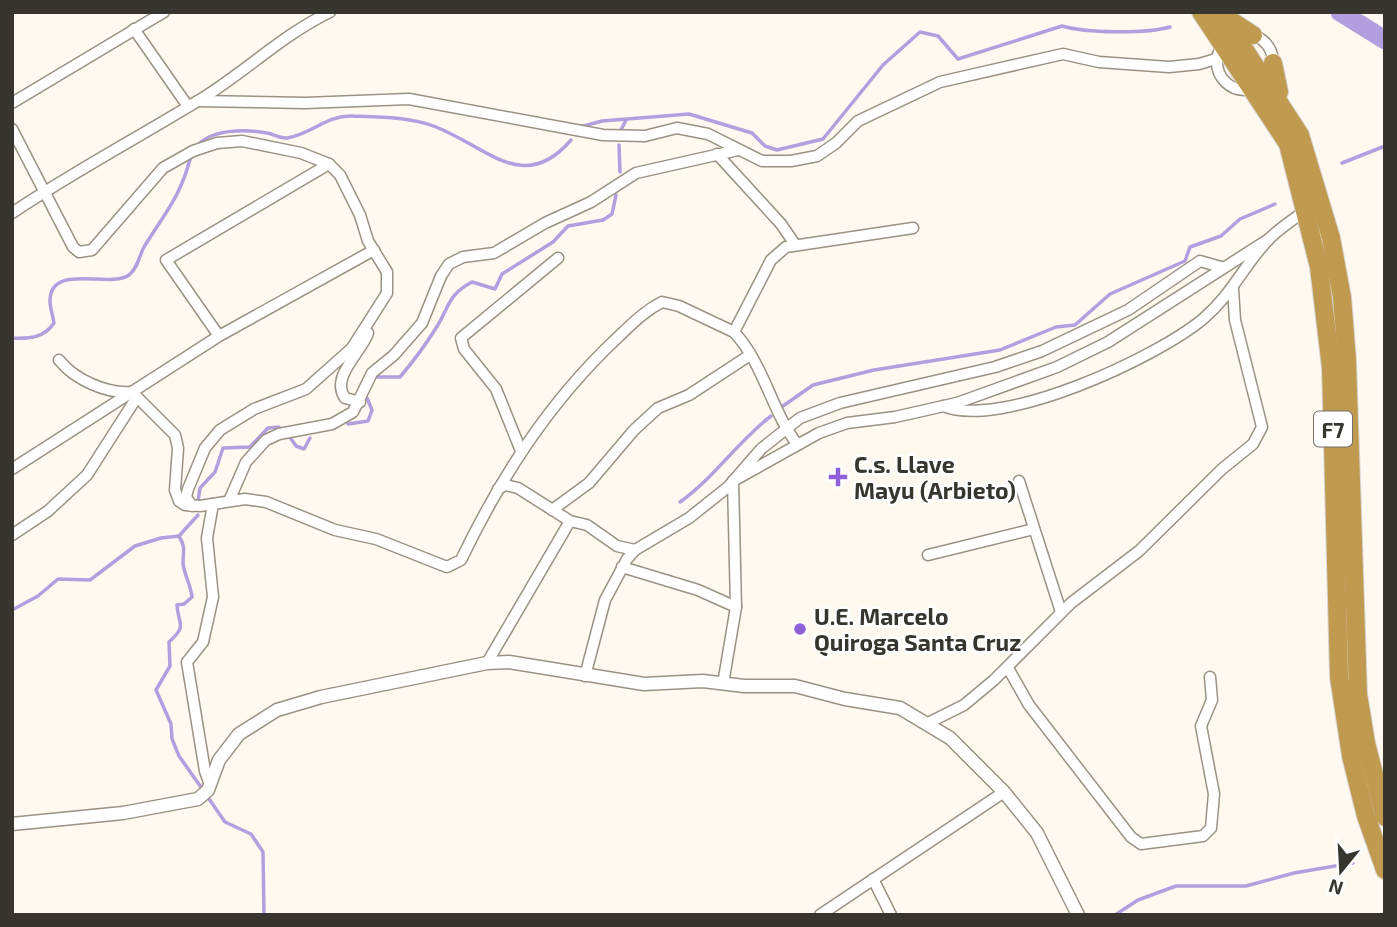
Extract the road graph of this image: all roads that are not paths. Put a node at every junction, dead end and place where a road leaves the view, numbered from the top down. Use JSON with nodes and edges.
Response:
{"nodes":[{"id":1,"x":164,"y":12,"type":"edge"},
{"id":2,"x":330,"y":12,"type":"edge"},
{"id":3,"x":1211,"y":13,"type":"edge"},
{"id":4,"x":134,"y":29,"type":"junction"},
{"id":5,"x":1253,"y":35,"type":"junction"},
{"id":6,"x":1225,"y":46,"type":"junction"},
{"id":7,"x":1264,"y":78,"type":"junction"},
{"id":8,"x":1235,"y":88,"type":"junction"},
{"id":9,"x":198,"y":101,"type":"junction"},
{"id":10,"x":12,"y":103,"type":"edge"},
{"id":11,"x":187,"y":105,"type":"junction"},
{"id":12,"x":1275,"y":108,"type":"junction"},
{"id":13,"x":12,"y":129,"type":"edge"},
{"id":14,"x":738,"y":150,"type":"junction"},
{"id":15,"x":717,"y":154,"type":"junction"},
{"id":16,"x":329,"y":164,"type":"junction"},
{"id":17,"x":47,"y":192,"type":"junction"},
{"id":18,"x":1304,"y":211,"type":"junction"},
{"id":19,"x":12,"y":213,"type":"edge"},
{"id":20,"x":913,"y":228,"type":"dead end"},
{"id":21,"x":1269,"y":239,"type":"junction"},
{"id":22,"x":794,"y":243,"type":"junction"},
{"id":23,"x":374,"y":250,"type":"junction"},
{"id":24,"x":558,"y":258,"type":"dead end"},
{"id":25,"x":1220,"y":267,"type":"junction"},
{"id":26,"x":1233,"y":289,"type":"junction"},
{"id":27,"x":373,"y":317,"type":"junction"},
{"id":28,"x":734,"y":332,"type":"junction"},
{"id":29,"x":219,"y":336,"type":"junction"},
{"id":30,"x":750,"y":355,"type":"junction"},
{"id":31,"x":59,"y":360,"type":"dead end"},
{"id":32,"x":135,"y":394,"type":"junction"},
{"id":33,"x":360,"y":402,"type":"junction"},
{"id":34,"x":943,"y":406,"type":"junction"},
{"id":35,"x":786,"y":429,"type":"junction"},
{"id":36,"x":797,"y":444,"type":"junction"},
{"id":37,"x":521,"y":451,"type":"junction"},
{"id":38,"x":12,"y":470,"type":"edge"},
{"id":39,"x":733,"y":481,"type":"junction"},
{"id":40,"x":1019,"y":481,"type":"dead end"},
{"id":41,"x":498,"y":489,"type":"junction"},
{"id":42,"x":229,"y":501,"type":"junction"},
{"id":43,"x":213,"y":504,"type":"junction"},
{"id":44,"x":192,"y":506,"type":"junction"},
{"id":45,"x":552,"y":510,"type":"junction"},
{"id":46,"x":570,"y":521,"type":"junction"},
{"id":47,"x":1034,"y":529,"type":"junction"},
{"id":48,"x":12,"y":535,"type":"edge"},
{"id":49,"x":635,"y":550,"type":"junction"},
{"id":50,"x":928,"y":555,"type":"dead end"},
{"id":51,"x":622,"y":567,"type":"junction"},
{"id":52,"x":736,"y":607,"type":"junction"},
{"id":53,"x":1061,"y":612,"type":"junction"},
{"id":54,"x":487,"y":663,"type":"junction"},
{"id":55,"x":1008,"y":668,"type":"junction"},
{"id":56,"x":585,"y":676,"type":"junction"},
{"id":57,"x":1210,"y":677,"type":"dead end"},
{"id":58,"x":723,"y":684,"type":"junction"},
{"id":59,"x":928,"y":723,"type":"junction"},
{"id":60,"x":210,"y":785,"type":"junction"},
{"id":61,"x":1004,"y":792,"type":"junction"},
{"id":62,"x":1385,"y":817,"type":"edge"},
{"id":63,"x":12,"y":824,"type":"edge"},
{"id":64,"x":1385,"y":870,"type":"edge"},
{"id":65,"x":873,"y":879,"type":"junction"},
{"id":66,"x":820,"y":915,"type":"edge"},
{"id":67,"x":891,"y":915,"type":"edge"},
{"id":68,"x":1078,"y":915,"type":"edge"}],
"edges":[{"from":1,"to":4,"type":"street"},
{"from":2,"to":9,"type":"street"},
{"from":3,"to":5,"type":"highway"},
{"from":3,"to":6,"type":"highway","number":"F7"},
{"from":4,"to":10,"type":"street"},
{"from":4,"to":11,"type":"street"},
{"from":5,"to":6,"type":"street"},
{"from":5,"to":7,"type":"street"},
{"from":6,"to":7,"type":"highway","number":"F7"},
{"from":6,"to":8,"type":"street"},
{"from":6,"to":14,"type":"street"},
{"from":7,"to":8,"type":"street"},
{"from":7,"to":12,"type":"highway","number":"F7"},
{"from":7,"to":12,"type":"highway"},
{"from":8,"to":12,"type":"highway"},
{"from":9,"to":11,"type":"street"},
{"from":9,"to":14,"type":"street"},
{"from":11,"to":17,"type":"street"},
{"from":12,"to":18,"type":"highway","number":"F7"},
{"from":12,"to":62,"type":"highway","number":"F7"},
{"from":13,"to":17,"type":"street"},
{"from":14,"to":15,"type":"street"},
{"from":15,"to":22,"type":"street"},
{"from":15,"to":33,"type":"street"},
{"from":16,"to":17,"type":"street"},
{"from":16,"to":23,"type":"street"},
{"from":16,"to":29,"type":"street"},
{"from":17,"to":19,"type":"street"},
{"from":18,"to":21,"type":"street"},
{"from":18,"to":64,"type":"highway","number":"F7"},
{"from":20,"to":22,"type":"street"},
{"from":21,"to":25,"type":"street"},
{"from":21,"to":26,"type":"street"},
{"from":22,"to":28,"type":"street"},
{"from":23,"to":27,"type":"street"},
{"from":23,"to":29,"type":"street"},
{"from":24,"to":37,"type":"street"},
{"from":25,"to":34,"type":"street"},
{"from":25,"to":35,"type":"street"},
{"from":26,"to":34,"type":"street"},
{"from":26,"to":53,"type":"street"},
{"from":27,"to":33,"type":"street"},
{"from":27,"to":44,"type":"street"},
{"from":28,"to":30,"type":"street"},
{"from":28,"to":37,"type":"street"},
{"from":29,"to":32,"type":"street"},
{"from":30,"to":35,"type":"street"},
{"from":30,"to":45,"type":"street"},
{"from":31,"to":32,"type":"street"},
{"from":32,"to":38,"type":"street"},
{"from":32,"to":44,"type":"street"},
{"from":32,"to":48,"type":"street"},
{"from":33,"to":42,"type":"street"},
{"from":34,"to":36,"type":"street"},
{"from":35,"to":36,"type":"street"},
{"from":35,"to":39,"type":"street"},
{"from":36,"to":39,"type":"street"},
{"from":37,"to":41,"type":"street"},
{"from":39,"to":49,"type":"street"},
{"from":39,"to":52,"type":"street"},
{"from":40,"to":47,"type":"street"},
{"from":41,"to":42,"type":"street"},
{"from":41,"to":45,"type":"street"},
{"from":42,"to":43,"type":"street"},
{"from":43,"to":44,"type":"street"},
{"from":43,"to":60,"type":"street"},
{"from":45,"to":46,"type":"street"},
{"from":46,"to":49,"type":"street"},
{"from":46,"to":54,"type":"street"},
{"from":47,"to":50,"type":"street"},
{"from":47,"to":53,"type":"street"},
{"from":49,"to":51,"type":"street"},
{"from":51,"to":52,"type":"street"},
{"from":51,"to":56,"type":"street"},
{"from":52,"to":58,"type":"street"},
{"from":53,"to":55,"type":"street"},
{"from":54,"to":56,"type":"street"},
{"from":54,"to":60,"type":"street"},
{"from":55,"to":57,"type":"street"},
{"from":55,"to":59,"type":"street"},
{"from":56,"to":58,"type":"street"},
{"from":58,"to":59,"type":"street"},
{"from":59,"to":61,"type":"street"},
{"from":60,"to":63,"type":"street"},
{"from":61,"to":65,"type":"street"},
{"from":61,"to":68,"type":"street"},
{"from":65,"to":66,"type":"street"},
{"from":65,"to":67,"type":"street"}]}
